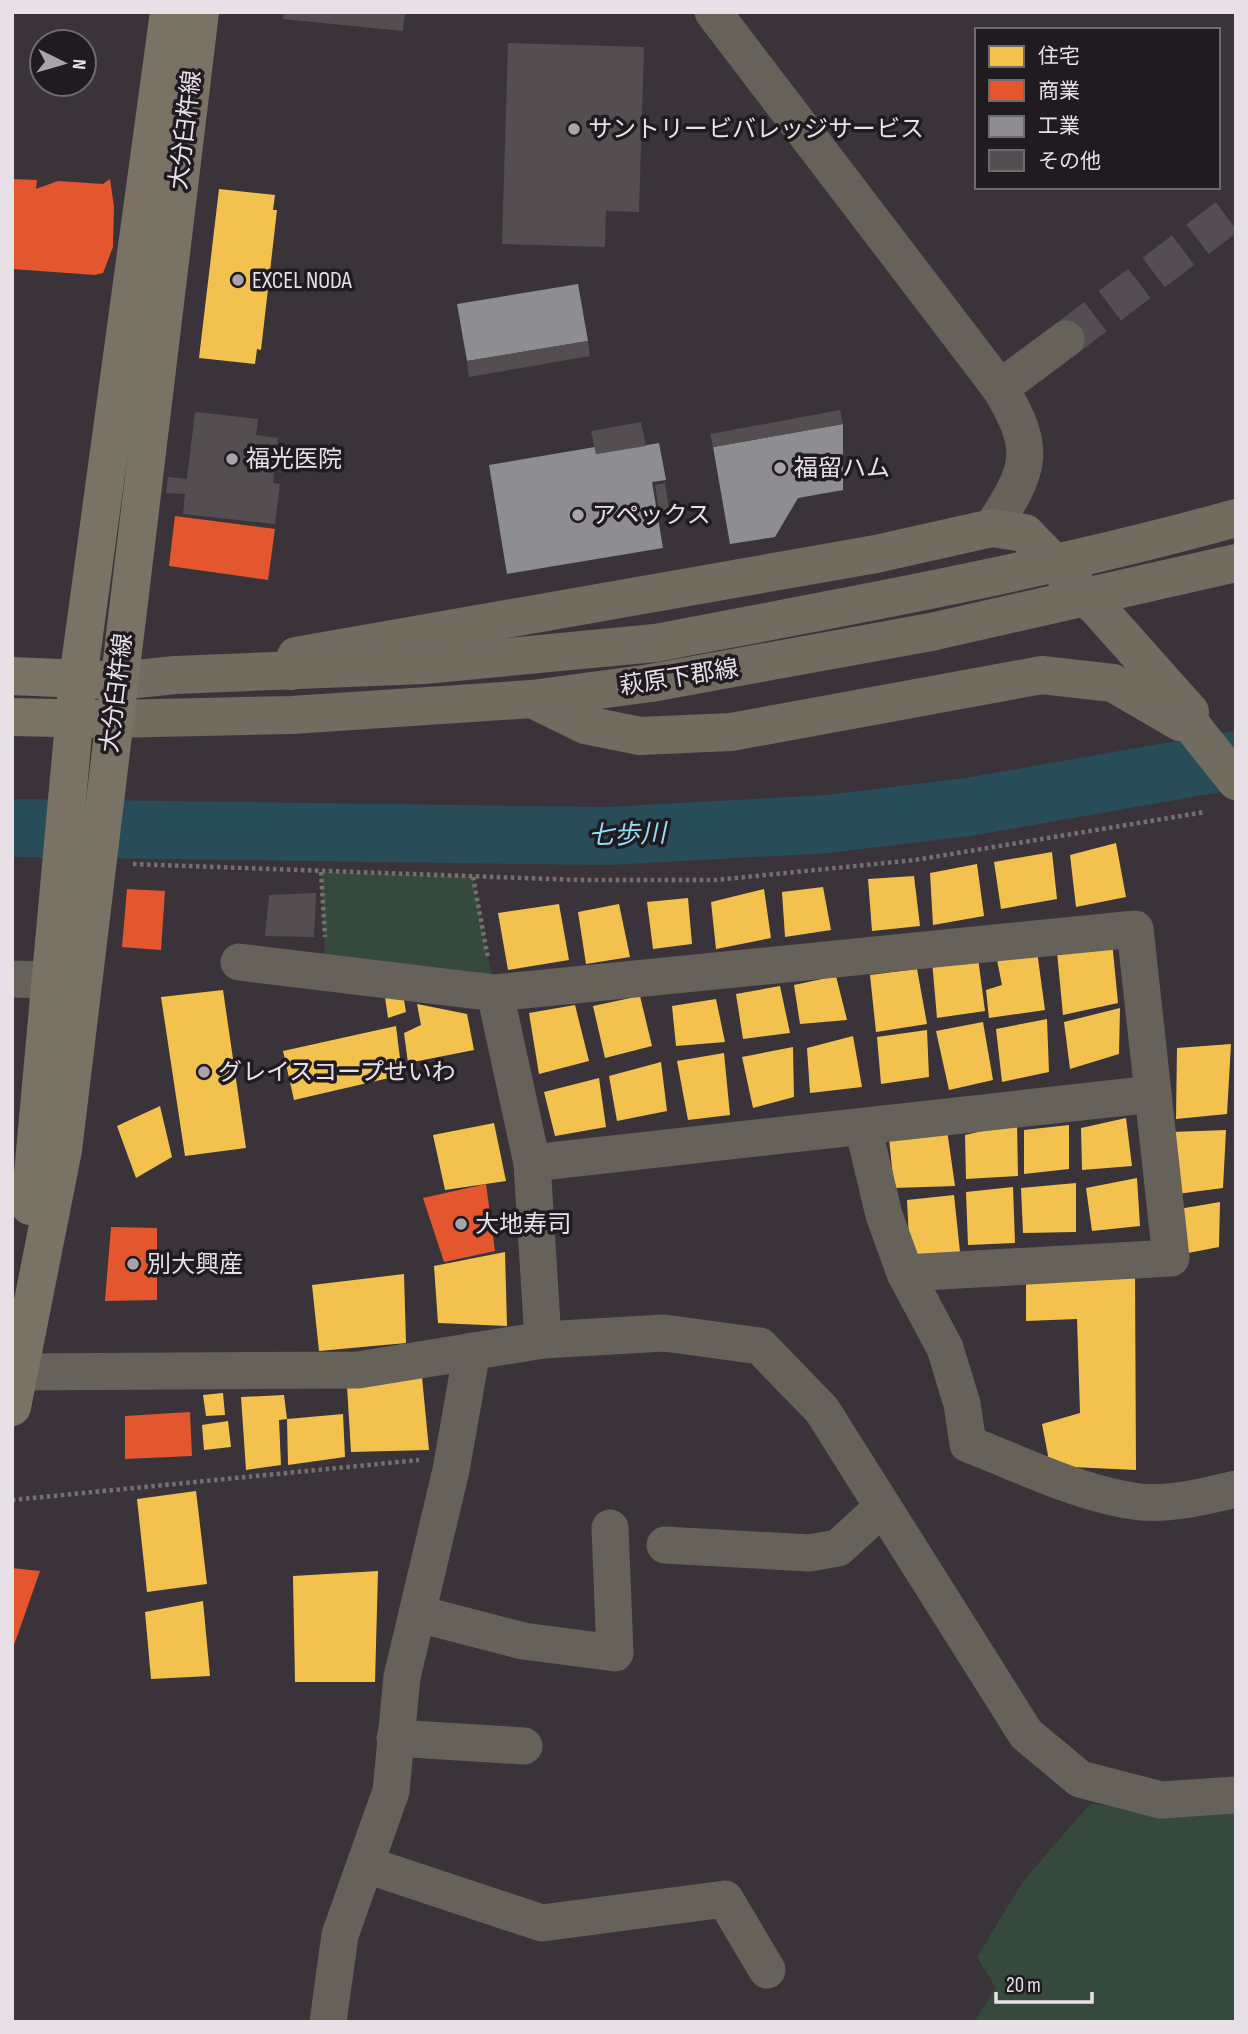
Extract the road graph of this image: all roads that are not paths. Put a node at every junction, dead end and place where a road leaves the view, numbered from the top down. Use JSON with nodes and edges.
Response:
{"nodes":[{"id":1,"x":169,"y":12,"type":"edge"},
{"id":2,"x":200,"y":12,"type":"edge"},
{"id":3,"x":713,"y":12,"type":"edge"},
{"id":4,"x":1066,"y":339,"type":"tunnel mouth"},
{"id":5,"x":1000,"y":388,"type":"junction"},
{"id":6,"x":1236,"y":518,"type":"edge"},
{"id":7,"x":992,"y":528,"type":"junction"},
{"id":8,"x":1236,"y":563,"type":"edge"},
{"id":9,"x":291,"y":671,"type":"junction"},
{"id":10,"x":12,"y":676,"type":"edge"},
{"id":11,"x":78,"y":679,"type":"junction"},
{"id":12,"x":117,"y":681,"type":"junction"},
{"id":13,"x":532,"y":699,"type":"junction"},
{"id":14,"x":12,"y":717,"type":"edge"},
{"id":15,"x":1185,"y":717,"type":"junction"},
{"id":16,"x":94,"y":719,"type":"junction"},
{"id":17,"x":1236,"y":780,"type":"edge"},
{"id":18,"x":93,"y":864,"type":"junction"},
{"id":19,"x":239,"y":962,"type":"dead end"},
{"id":20,"x":12,"y":979,"type":"edge"},
{"id":21,"x":50,"y":980,"type":"junction"},
{"id":22,"x":495,"y":993,"type":"junction"},
{"id":23,"x":1153,"y":1094,"type":"junction"},
{"id":24,"x":863,"y":1127,"type":"junction"},
{"id":25,"x":532,"y":1163,"type":"junction"},
{"id":26,"x":905,"y":1273,"type":"junction"},
{"id":27,"x":543,"y":1340,"type":"junction"},
{"id":28,"x":472,"y":1351,"type":"junction"},
{"id":29,"x":15,"y":1384,"type":"edge"},
{"id":30,"x":1236,"y":1489,"type":"edge"},
{"id":31,"x":883,"y":1507,"type":"junction"},
{"id":32,"x":610,"y":1528,"type":"dead end"},
{"id":33,"x":665,"y":1545,"type":"dead end"},
{"id":34,"x":419,"y":1614,"type":"junction"},
{"id":35,"x":395,"y":1738,"type":"junction"},
{"id":36,"x":524,"y":1746,"type":"dead end"},
{"id":37,"x":1236,"y":1795,"type":"edge"},
{"id":38,"x":367,"y":1866,"type":"junction"},
{"id":39,"x":767,"y":1970,"type":"dead end"},
{"id":40,"x":328,"y":2022,"type":"edge"}],
"edges":[{"from":1,"to":11,"type":"main road","name":"大分臼杵線"},
{"from":2,"to":12,"type":"main road","name":"大分臼杵線"},
{"from":3,"to":5,"type":"street"},
{"from":4,"to":5,"type":"street"},
{"from":5,"to":7,"type":"street"},
{"from":6,"to":9,"type":"main road","name":"萩原下郡線","bridge":true},
{"from":7,"to":9,"type":"main road"},
{"from":7,"to":15,"type":"main road"},
{"from":8,"to":13,"type":"main road","name":"萩原下郡線","bridge":true},
{"from":9,"to":12,"type":"main road","name":"萩原下郡線"},
{"from":10,"to":11,"type":"main road"},
{"from":11,"to":12,"type":"main road"},
{"from":11,"to":16,"type":"main road","name":"大分臼杵線"},
{"from":12,"to":16,"type":"main road","name":"大分臼杵線"},
{"from":13,"to":15,"type":"main road"},
{"from":13,"to":16,"type":"main road","name":"萩原下郡線"},
{"from":14,"to":16,"type":"main road"},
{"from":15,"to":17,"type":"main road"},
{"from":16,"to":18,"type":"main road","name":"大分臼杵線"},
{"from":18,"to":21,"type":"main road","name":"大分臼杵線"},
{"from":18,"to":29,"type":"main road","name":"大分臼杵線"},
{"from":19,"to":22,"type":"street"},
{"from":20,"to":21,"type":"street"},
{"from":21,"to":29,"type":"main road","name":"大分臼杵線"},
{"from":22,"to":23,"type":"street"},
{"from":22,"to":25,"type":"street"},
{"from":23,"to":24,"type":"street"},
{"from":23,"to":26,"type":"street"},
{"from":24,"to":25,"type":"street"},
{"from":24,"to":26,"type":"street"},
{"from":25,"to":27,"type":"street"},
{"from":26,"to":30,"type":"street"},
{"from":27,"to":28,"type":"street"},
{"from":27,"to":31,"type":"street"},
{"from":28,"to":29,"type":"street"},
{"from":28,"to":34,"type":"street"},
{"from":31,"to":33,"type":"street"},
{"from":31,"to":37,"type":"street"},
{"from":32,"to":34,"type":"street"},
{"from":34,"to":35,"type":"street"},
{"from":35,"to":36,"type":"street"},
{"from":35,"to":38,"type":"street"},
{"from":38,"to":39,"type":"street"},
{"from":38,"to":40,"type":"street"}]}
